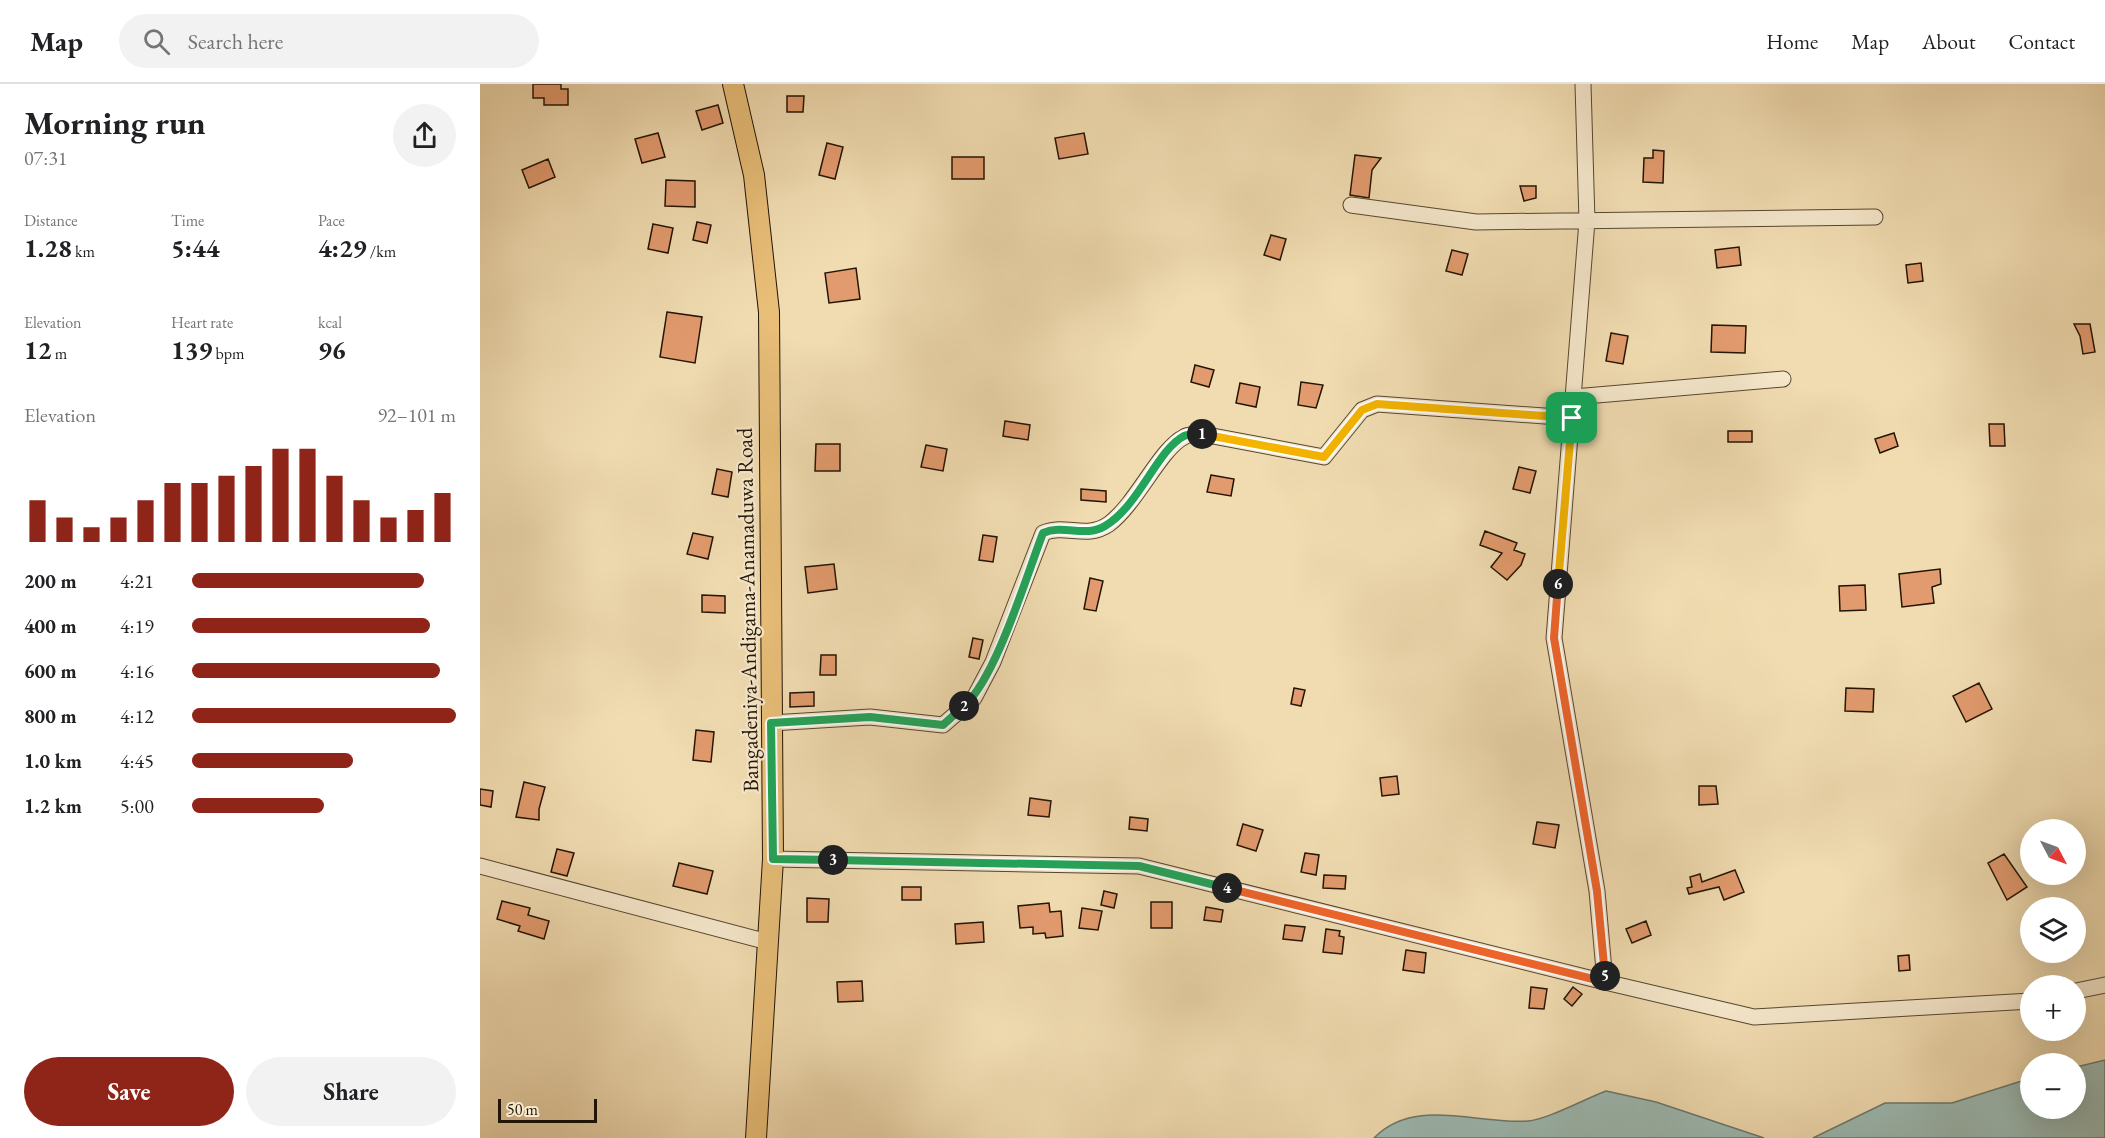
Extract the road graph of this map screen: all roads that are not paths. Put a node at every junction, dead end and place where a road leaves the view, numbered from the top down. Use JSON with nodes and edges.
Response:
{"nodes":[{"id":1,"x":733,"y":84,"type":"edge"},
{"id":2,"x":1583,"y":84,"type":"edge"},
{"id":3,"x":1351,"y":206,"type":"dead end"},
{"id":4,"x":1875,"y":217,"type":"dead end"},
{"id":5,"x":1587,"y":221,"type":"junction"},
{"id":6,"x":1783,"y":379,"type":"dead end"},
{"id":7,"x":1574,"y":397,"type":"junction"},
{"id":8,"x":1572,"y":418,"type":"junction"},
{"id":9,"x":771,"y":723,"type":"junction"},
{"id":10,"x":773,"y":859,"type":"junction"},
{"id":11,"x":480,"y":866,"type":"edge"},
{"id":12,"x":768,"y":942,"type":"junction"},
{"id":13,"x":1605,"y":982,"type":"junction"},
{"id":14,"x":2105,"y":985,"type":"edge"},
{"id":15,"x":2086,"y":989,"type":"edge"},
{"id":16,"x":2020,"y":1002,"type":"edge"},
{"id":17,"x":756,"y":1138,"type":"edge"}],
"edges":[{"from":1,"to":9,"type":"main road","name":"Bangadeniya-Andigama-Anamaduwa Road"},
{"from":2,"to":5,"type":"street"},
{"from":3,"to":5,"type":"street"},
{"from":4,"to":5,"type":"street"},
{"from":5,"to":7,"type":"street"},
{"from":6,"to":7,"type":"street"},
{"from":7,"to":8,"type":"street"},
{"from":8,"to":9,"type":"street"},
{"from":8,"to":13,"type":"street"},
{"from":9,"to":10,"type":"main road","name":"Bangadeniya-Andigama-Anamaduwa Road"},
{"from":10,"to":12,"type":"main road","name":"Bangadeniya-Andigama-Anamaduwa Road"},
{"from":10,"to":13,"type":"street"},
{"from":11,"to":12,"type":"street"},
{"from":12,"to":17,"type":"main road","name":"Bangadeniya-Andigama-Anamaduwa Road"},
{"from":13,"to":16,"type":"street"},
{"from":14,"to":15,"type":"street"}]}
